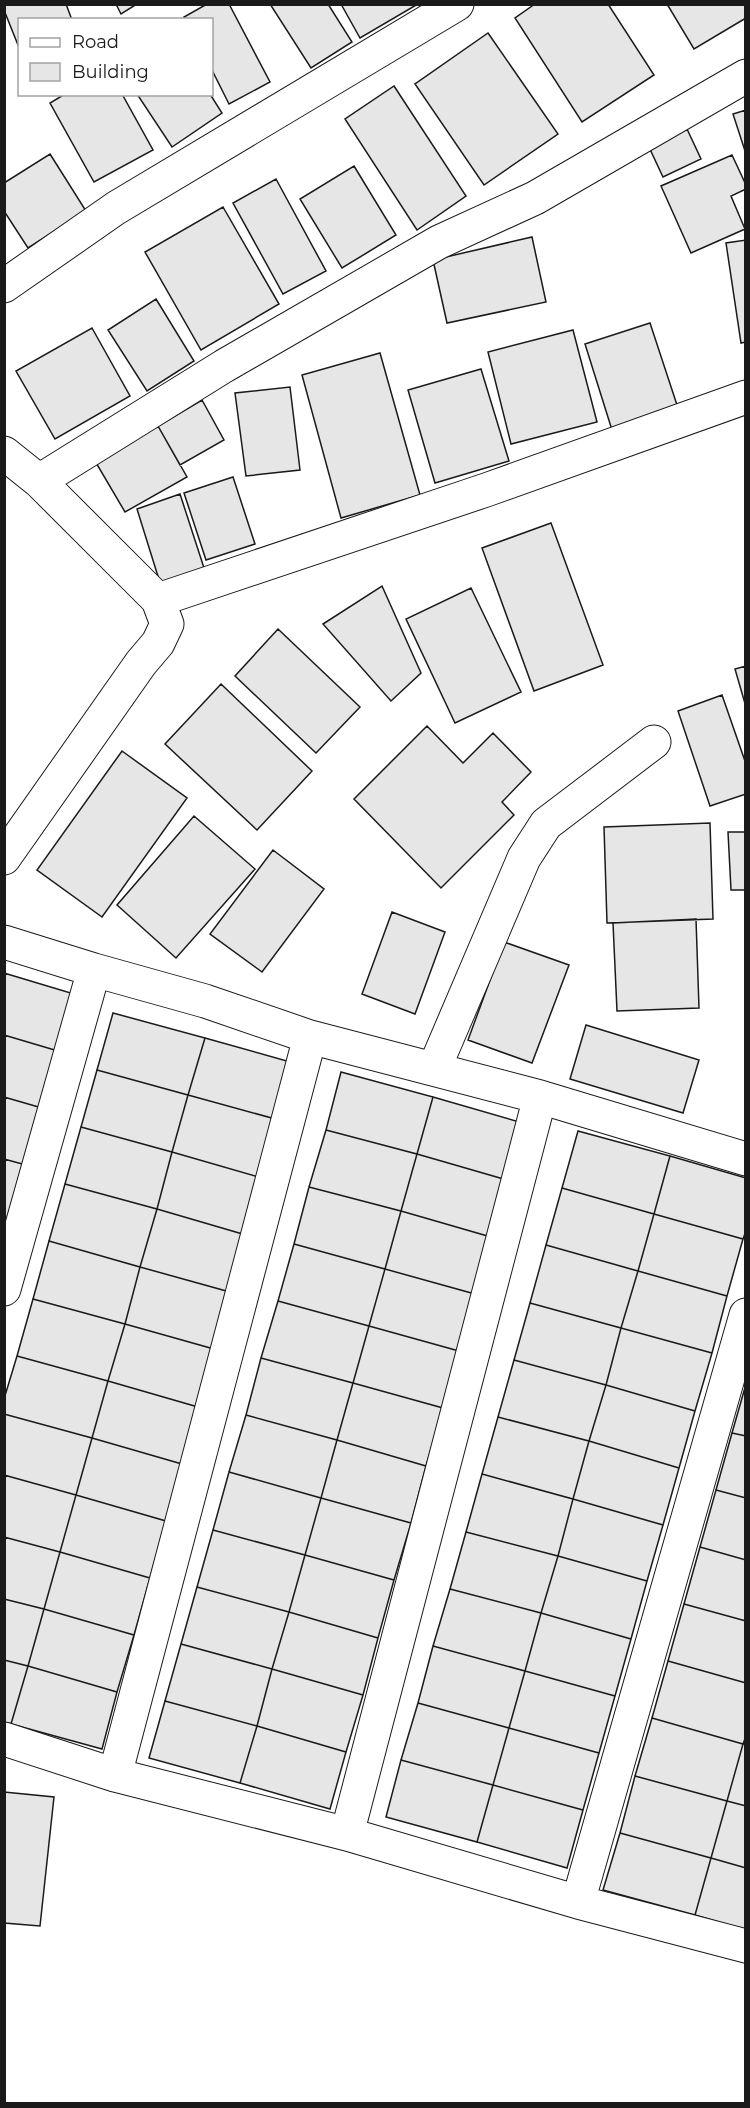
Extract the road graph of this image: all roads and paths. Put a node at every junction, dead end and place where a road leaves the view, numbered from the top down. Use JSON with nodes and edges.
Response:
{"nodes":[{"id":1,"x":457,"y":4,"type":"edge"},
{"id":2,"x":746,"y":76,"type":"edge"},
{"id":3,"x":4,"y":286,"type":"edge"},
{"id":4,"x":746,"y":397,"type":"edge"},
{"id":5,"x":4,"y":453,"type":"edge"},
{"id":6,"x":39,"y":481,"type":"junction"},
{"id":7,"x":158,"y":600,"type":"junction"},
{"id":8,"x":654,"y":742,"type":"dead end"},
{"id":9,"x":4,"y":858,"type":"edge"},
{"id":10,"x":4,"y":942,"type":"edge"},
{"id":11,"x":94,"y":970,"type":"junction"},
{"id":12,"x":310,"y":1037,"type":"junction"},
{"id":13,"x":434,"y":1069,"type":"junction"},
{"id":14,"x":540,"y":1097,"type":"junction"},
{"id":15,"x":746,"y":1159,"type":"edge"},
{"id":16,"x":4,"y":1289,"type":"edge"},
{"id":17,"x":746,"y":1315,"type":"edge"},
{"id":18,"x":4,"y":1739,"type":"edge"},
{"id":19,"x":115,"y":1775,"type":"junction"},
{"id":20,"x":347,"y":1834,"type":"junction"},
{"id":21,"x":578,"y":1902,"type":"junction"},
{"id":22,"x":746,"y":1946,"type":"edge"}],
"edges":[{"from":1,"to":3,"type":"street"},
{"from":2,"to":6,"type":"street"},
{"from":4,"to":7,"type":"street"},
{"from":5,"to":6,"type":"street"},
{"from":6,"to":7,"type":"street"},
{"from":7,"to":9,"type":"street"},
{"from":8,"to":13,"type":"street"},
{"from":10,"to":11,"type":"street"},
{"from":11,"to":12,"type":"street"},
{"from":11,"to":16,"type":"street"},
{"from":12,"to":13,"type":"street"},
{"from":12,"to":19,"type":"street"},
{"from":13,"to":14,"type":"street"},
{"from":14,"to":15,"type":"street"},
{"from":14,"to":20,"type":"street"},
{"from":17,"to":21,"type":"street"},
{"from":18,"to":19,"type":"street"},
{"from":19,"to":20,"type":"street"},
{"from":20,"to":21,"type":"street"},
{"from":21,"to":22,"type":"street"}]}
